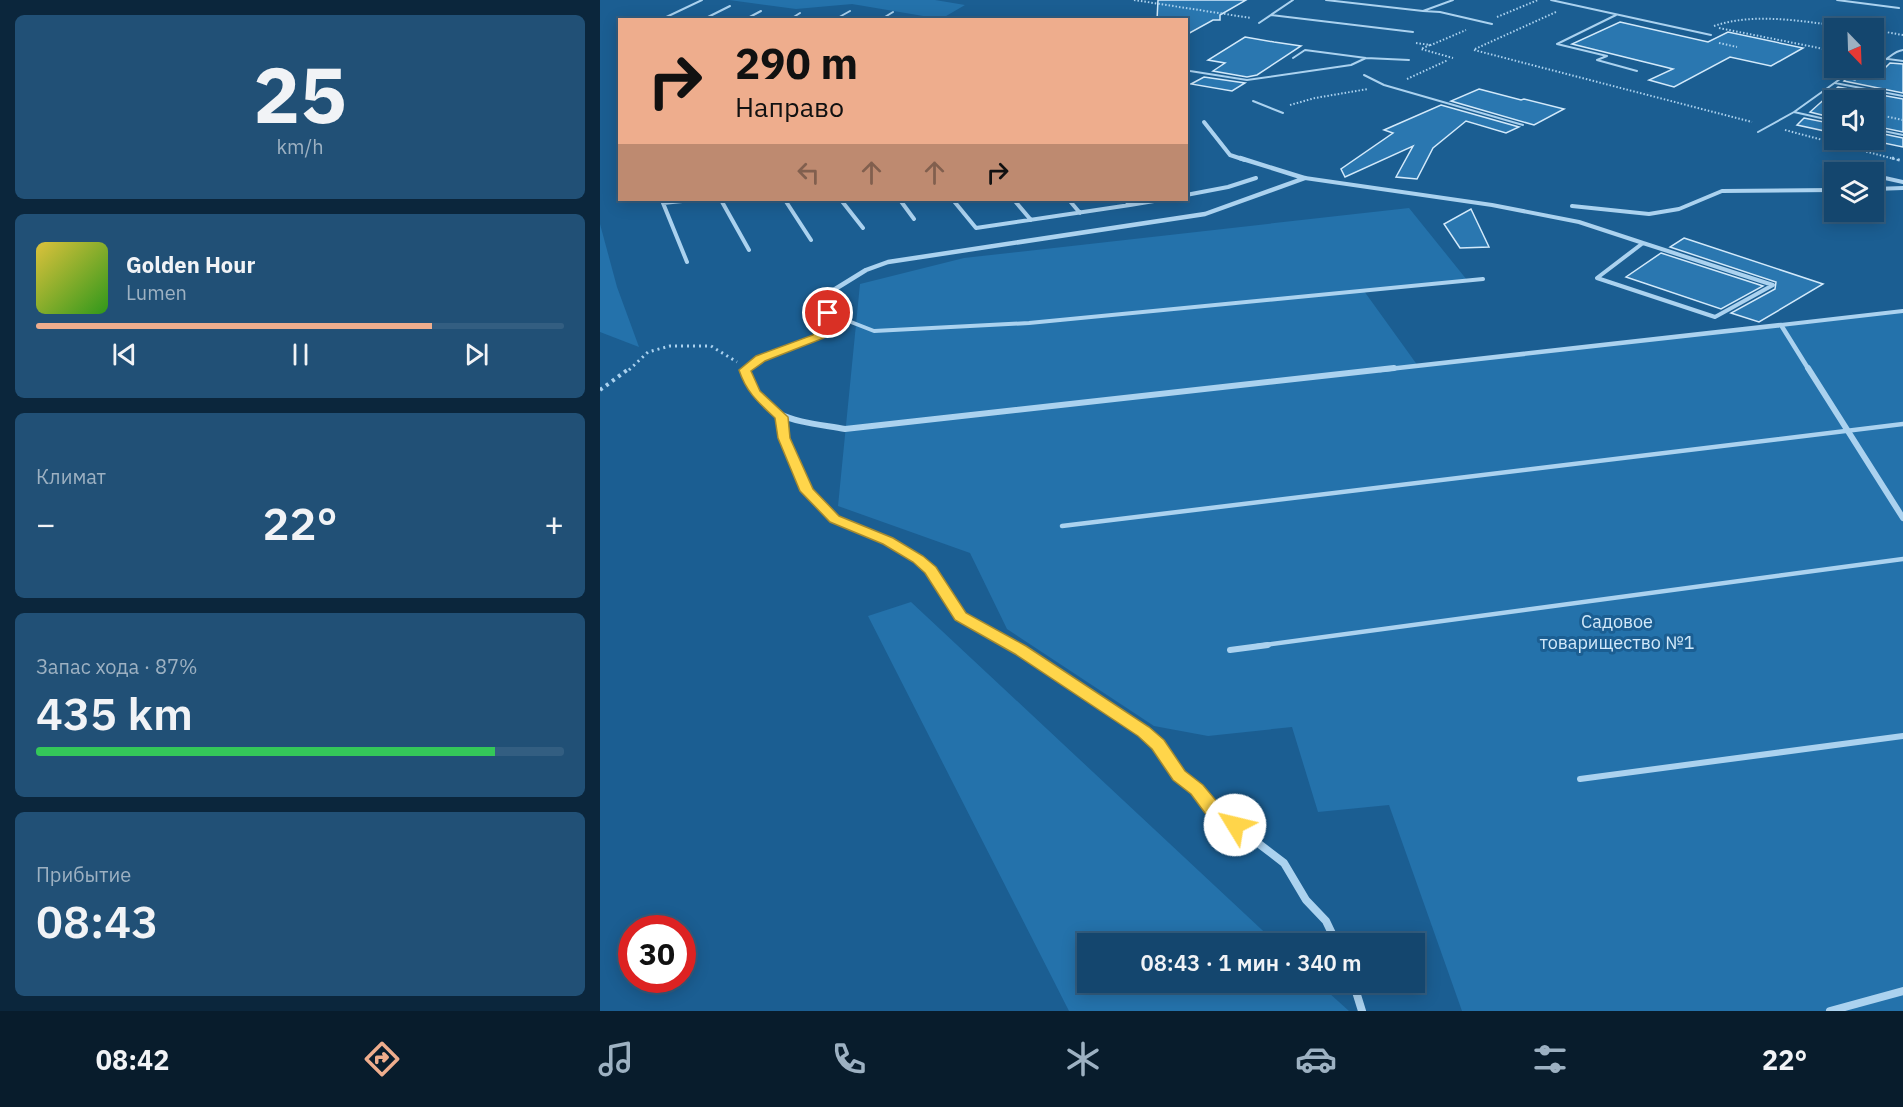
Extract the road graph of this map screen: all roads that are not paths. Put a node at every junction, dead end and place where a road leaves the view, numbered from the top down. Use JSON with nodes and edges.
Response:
{"nodes":[{"id":1,"x":702,"y":0,"type":"edge"},
{"id":2,"x":1293,"y":0,"type":"edge"},
{"id":3,"x":1326,"y":0,"type":"edge"},
{"id":4,"x":1453,"y":0,"type":"edge"},
{"id":5,"x":1551,"y":0,"type":"edge"},
{"id":6,"x":1838,"y":0,"type":"edge"},
{"id":7,"x":730,"y":6,"type":"dead end"},
{"id":8,"x":1899,"y":8,"type":"dead end"},
{"id":9,"x":761,"y":11,"type":"dead end"},
{"id":10,"x":849,"y":11,"type":"dead end"},
{"id":11,"x":1423,"y":11,"type":"junction"},
{"id":12,"x":893,"y":12,"type":"dead end"},
{"id":13,"x":800,"y":13,"type":"dead end"},
{"id":14,"x":1271,"y":15,"type":"junction"},
{"id":15,"x":1616,"y":15,"type":"junction"},
{"id":16,"x":664,"y":18,"type":"edge"},
{"id":17,"x":706,"y":18,"type":"edge"},
{"id":18,"x":748,"y":18,"type":"edge"},
{"id":19,"x":792,"y":18,"type":"edge"},
{"id":20,"x":837,"y":18,"type":"edge"},
{"id":21,"x":883,"y":18,"type":"edge"},
{"id":22,"x":1259,"y":23,"type":"dead end"},
{"id":23,"x":1492,"y":24,"type":"dead end"},
{"id":24,"x":1413,"y":32,"type":"dead end"},
{"id":25,"x":1711,"y":36,"type":"dead end"},
{"id":26,"x":1903,"y":50,"type":"edge"},
{"id":27,"x":1293,"y":58,"type":"dead end"},
{"id":28,"x":1366,"y":58,"type":"junction"},
{"id":29,"x":1888,"y":59,"type":"junction"},
{"id":30,"x":1409,"y":60,"type":"dead end"},
{"id":31,"x":1884,"y":62,"type":"edge"},
{"id":32,"x":1903,"y":62,"type":"edge"},
{"id":33,"x":1188,"y":70,"type":"edge"},
{"id":34,"x":1637,"y":71,"type":"dead end"},
{"id":35,"x":1364,"y":75,"type":"dead end"},
{"id":36,"x":1841,"y":78,"type":"edge"},
{"id":37,"x":1835,"y":82,"type":"junction"},
{"id":38,"x":1903,"y":96,"type":"edge"},
{"id":39,"x":1253,"y":101,"type":"dead end"},
{"id":40,"x":1794,"y":112,"type":"junction"},
{"id":41,"x":1283,"y":113,"type":"dead end"},
{"id":42,"x":1824,"y":119,"type":"edge"},
{"id":43,"x":1204,"y":122,"type":"dead end"},
{"id":44,"x":1523,"y":125,"type":"dead end"},
{"id":45,"x":1884,"y":131,"type":"edge"},
{"id":46,"x":1758,"y":132,"type":"dead end"},
{"id":47,"x":1903,"y":135,"type":"edge"},
{"id":48,"x":1256,"y":178,"type":"dead end"},
{"id":49,"x":1305,"y":178,"type":"junction"},
{"id":50,"x":1884,"y":178,"type":"edge"},
{"id":51,"x":1903,"y":182,"type":"edge"},
{"id":52,"x":1903,"y":188,"type":"edge"},
{"id":53,"x":1884,"y":189,"type":"edge"},
{"id":54,"x":1824,"y":190,"type":"edge"},
{"id":55,"x":1188,"y":195,"type":"edge"},
{"id":56,"x":682,"y":201,"type":"edge"},
{"id":57,"x":722,"y":201,"type":"edge"},
{"id":58,"x":786,"y":201,"type":"edge"},
{"id":59,"x":843,"y":201,"type":"edge"},
{"id":60,"x":901,"y":201,"type":"edge"},
{"id":61,"x":954,"y":201,"type":"edge"},
{"id":62,"x":1015,"y":201,"type":"edge"},
{"id":63,"x":1070,"y":201,"type":"edge"},
{"id":64,"x":1126,"y":201,"type":"edge"},
{"id":65,"x":1154,"y":201,"type":"edge"},
{"id":66,"x":1130,"y":205,"type":"junction"},
{"id":67,"x":1572,"y":206,"type":"dead end"},
{"id":68,"x":1080,"y":213,"type":"junction"},
{"id":69,"x":914,"y":219,"type":"dead end"},
{"id":70,"x":1031,"y":220,"type":"junction"},
{"id":71,"x":863,"y":228,"type":"dead end"},
{"id":72,"x":811,"y":240,"type":"dead end"},
{"id":73,"x":1643,"y":243,"type":"junction"},
{"id":74,"x":749,"y":250,"type":"dead end"},
{"id":75,"x":687,"y":262,"type":"dead end"},
{"id":76,"x":1483,"y":279,"type":"dead end"},
{"id":77,"x":1903,"y":311,"type":"edge"},
{"id":78,"x":828,"y":313,"type":"junction"},
{"id":79,"x":1781,"y":325,"type":"junction"},
{"id":80,"x":782,"y":417,"type":"junction"},
{"id":81,"x":1903,"y":424,"type":"edge"},
{"id":82,"x":1848,"y":431,"type":"junction"},
{"id":83,"x":1903,"y":518,"type":"edge"},
{"id":84,"x":1062,"y":526,"type":"dead end"},
{"id":85,"x":1903,"y":559,"type":"edge"},
{"id":86,"x":1230,"y":650,"type":"dead end"},
{"id":87,"x":1903,"y":736,"type":"edge"},
{"id":88,"x":1580,"y":779,"type":"dead end"},
{"id":89,"x":1332,"y":933,"type":"edge"},
{"id":90,"x":1903,"y":991,"type":"edge"},
{"id":91,"x":1356,"y":993,"type":"edge"},
{"id":92,"x":1362,"y":1011,"type":"edge"},
{"id":93,"x":1830,"y":1011,"type":"edge"}],
"edges":[{"from":1,"to":16,"type":"lane"},
{"from":2,"to":14,"type":"lane"},
{"from":3,"to":11,"type":"lane"},
{"from":4,"to":11,"type":"lane"},
{"from":5,"to":15,"type":"lane"},
{"from":6,"to":8,"type":"lane"},
{"from":7,"to":17,"type":"lane"},
{"from":9,"to":18,"type":"lane"},
{"from":10,"to":20,"type":"lane"},
{"from":11,"to":23,"type":"lane"},
{"from":12,"to":21,"type":"lane"},
{"from":13,"to":19,"type":"lane"},
{"from":14,"to":22,"type":"lane"},
{"from":14,"to":24,"type":"lane"},
{"from":15,"to":25,"type":"lane"},
{"from":15,"to":34,"type":"lane"},
{"from":26,"to":29,"type":"lane"},
{"from":27,"to":28,"type":"lane"},
{"from":28,"to":30,"type":"lane"},
{"from":28,"to":33,"type":"lane"},
{"from":29,"to":31,"type":"lane"},
{"from":29,"to":32,"type":"lane"},
{"from":35,"to":44,"type":"lane"},
{"from":36,"to":37,"type":"lane"},
{"from":37,"to":38,"type":"lane"},
{"from":37,"to":40,"type":"lane"},
{"from":39,"to":41,"type":"lane"},
{"from":40,"to":42,"type":"lane"},
{"from":40,"to":46,"type":"lane"},
{"from":43,"to":49,"type":"street"},
{"from":45,"to":47,"type":"lane"},
{"from":48,"to":55,"type":"lane"},
{"from":49,"to":73,"type":"lane"},
{"from":49,"to":78,"type":"street"},
{"from":50,"to":51,"type":"lane"},
{"from":52,"to":53,"type":"lane"},
{"from":54,"to":67,"type":"lane"},
{"from":56,"to":75,"type":"lane"},
{"from":57,"to":74,"type":"lane"},
{"from":58,"to":72,"type":"lane"},
{"from":59,"to":71,"type":"lane"},
{"from":60,"to":69,"type":"lane"},
{"from":61,"to":70,"type":"lane"},
{"from":62,"to":70,"type":"lane"},
{"from":63,"to":68,"type":"lane"},
{"from":64,"to":66,"type":"lane"},
{"from":65,"to":66,"type":"lane"},
{"from":66,"to":68,"type":"lane"},
{"from":68,"to":70,"type":"lane"},
{"from":73,"to":73,"type":"lane"},
{"from":76,"to":78,"type":"lane"},
{"from":77,"to":79,"type":"lane"},
{"from":78,"to":80,"type":"street"},
{"from":79,"to":80,"type":"street"},
{"from":79,"to":82,"type":"street"},
{"from":80,"to":89,"type":"street"},
{"from":81,"to":82,"type":"lane"},
{"from":82,"to":83,"type":"street"},
{"from":82,"to":84,"type":"lane"},
{"from":85,"to":86,"type":"lane"},
{"from":87,"to":88,"type":"lane"},
{"from":90,"to":93,"type":"street"},
{"from":91,"to":92,"type":"street"}]}
